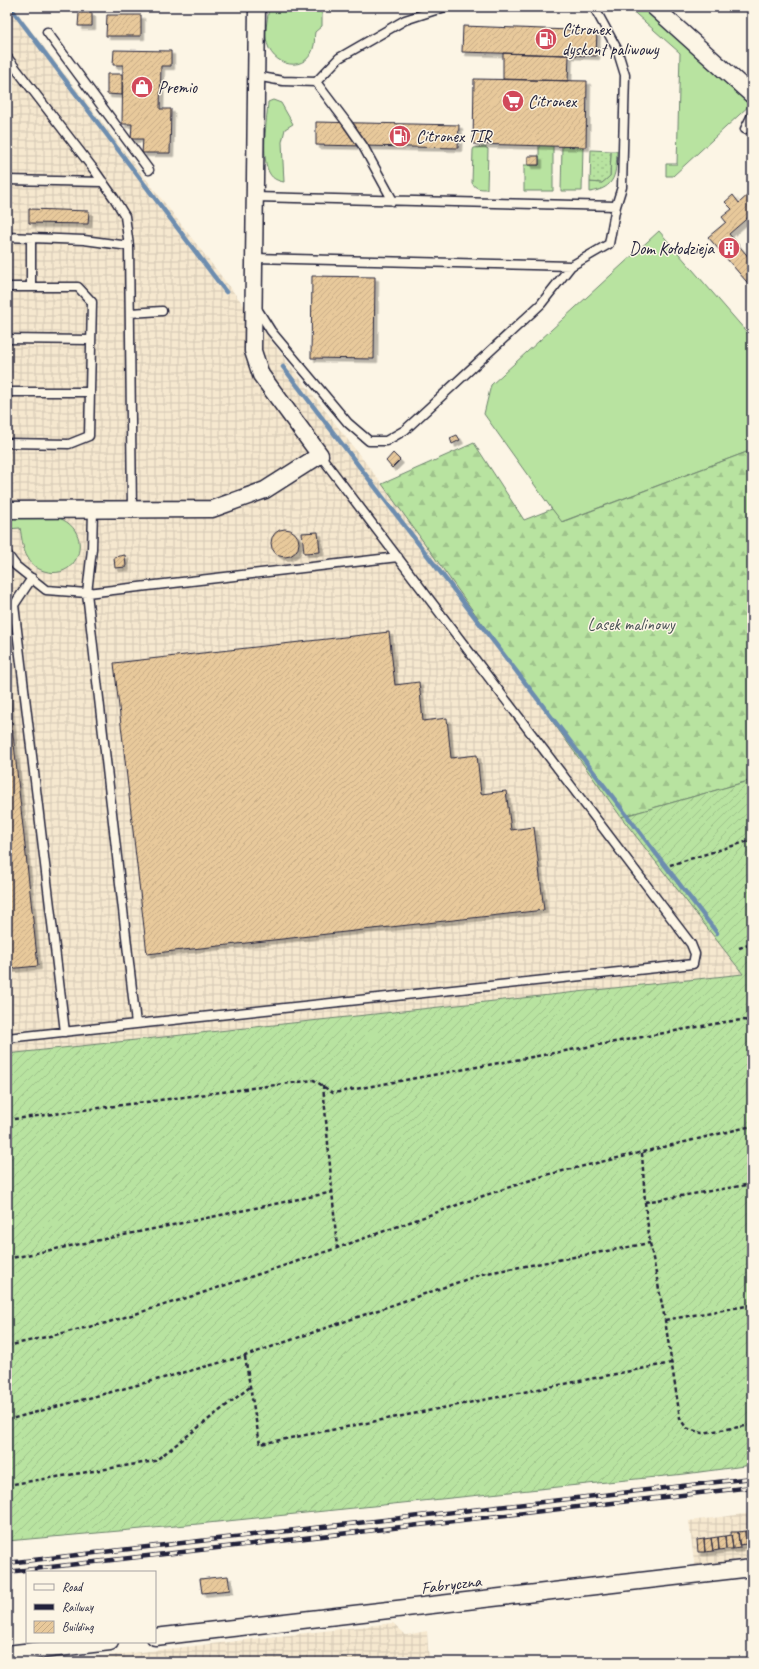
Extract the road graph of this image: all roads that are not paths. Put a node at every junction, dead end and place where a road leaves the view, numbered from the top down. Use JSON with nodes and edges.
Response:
{"nodes":[{"id":1,"x":257,"y":7,"type":"edge"},
{"id":2,"x":445,"y":7,"type":"edge"},
{"id":3,"x":594,"y":7,"type":"edge"},
{"id":4,"x":654,"y":7,"type":"edge"},
{"id":5,"x":47,"y":32,"type":"dead end"},
{"id":6,"x":7,"y":56,"type":"edge"},
{"id":7,"x":256,"y":76,"type":"junction"},
{"id":8,"x":316,"y":82,"type":"junction"},
{"id":9,"x":752,"y":95,"type":"edge"},
{"id":10,"x":752,"y":116,"type":"edge"},
{"id":11,"x":752,"y":126,"type":"edge"},
{"id":12,"x":149,"y":170,"type":"dead end"},
{"id":13,"x":7,"y":180,"type":"edge"},
{"id":14,"x":103,"y":182,"type":"junction"},
{"id":15,"x":255,"y":197,"type":"junction"},
{"id":16,"x":394,"y":200,"type":"junction"},
{"id":17,"x":616,"y":206,"type":"junction"},
{"id":18,"x":7,"y":237,"type":"edge"},
{"id":19,"x":31,"y":238,"type":"junction"},
{"id":20,"x":129,"y":246,"type":"junction"},
{"id":21,"x":254,"y":258,"type":"junction"},
{"id":22,"x":571,"y":266,"type":"junction"},
{"id":23,"x":7,"y":287,"type":"edge"},
{"id":24,"x":31,"y":287,"type":"junction"},
{"id":25,"x":254,"y":304,"type":"junction"},
{"id":26,"x":162,"y":311,"type":"dead end"},
{"id":27,"x":130,"y":313,"type":"junction"},
{"id":28,"x":7,"y":339,"type":"edge"},
{"id":29,"x":91,"y":340,"type":"junction"},
{"id":30,"x":7,"y":392,"type":"edge"},
{"id":31,"x":90,"y":392,"type":"junction"},
{"id":32,"x":7,"y":443,"type":"edge"},
{"id":33,"x":320,"y":455,"type":"junction"},
{"id":34,"x":7,"y":510,"type":"edge"},
{"id":35,"x":93,"y":510,"type":"junction"},
{"id":36,"x":132,"y":510,"type":"junction"},
{"id":37,"x":7,"y":554,"type":"edge"},
{"id":38,"x":398,"y":557,"type":"junction"},
{"id":39,"x":32,"y":578,"type":"junction"},
{"id":40,"x":87,"y":593,"type":"junction"},
{"id":41,"x":136,"y":1024,"type":"junction"},
{"id":42,"x":66,"y":1032,"type":"junction"},
{"id":43,"x":7,"y":1038,"type":"edge"},
{"id":44,"x":752,"y":1568,"type":"edge"},
{"id":45,"x":156,"y":1637,"type":"edge"},
{"id":46,"x":101,"y":1643,"type":"edge"},
{"id":47,"x":7,"y":1654,"type":"edge"}],
"edges":[{"from":1,"to":7,"type":"street"},
{"from":2,"to":8,"type":"lane"},
{"from":3,"to":17,"type":"lane"},
{"from":4,"to":9,"type":"street"},
{"from":5,"to":12,"type":"lane"},
{"from":6,"to":14,"type":"lane"},
{"from":7,"to":8,"type":"lane"},
{"from":7,"to":15,"type":"street"},
{"from":8,"to":16,"type":"lane"},
{"from":10,"to":11,"type":"lane"},
{"from":13,"to":14,"type":"lane"},
{"from":14,"to":20,"type":"lane"},
{"from":15,"to":16,"type":"lane"},
{"from":15,"to":21,"type":"street"},
{"from":16,"to":17,"type":"lane"},
{"from":17,"to":22,"type":"lane"},
{"from":18,"to":19,"type":"lane"},
{"from":19,"to":20,"type":"lane"},
{"from":19,"to":24,"type":"lane"},
{"from":20,"to":27,"type":"lane"},
{"from":21,"to":22,"type":"lane"},
{"from":21,"to":25,"type":"street"},
{"from":22,"to":25,"type":"lane"},
{"from":23,"to":24,"type":"lane"},
{"from":24,"to":29,"type":"lane"},
{"from":25,"to":33,"type":"street"},
{"from":26,"to":27,"type":"lane"},
{"from":27,"to":36,"type":"lane"},
{"from":28,"to":29,"type":"lane"},
{"from":29,"to":31,"type":"lane"},
{"from":30,"to":31,"type":"lane"},
{"from":31,"to":32,"type":"lane"},
{"from":33,"to":36,"type":"street"},
{"from":33,"to":38,"type":"lane"},
{"from":34,"to":35,"type":"street"},
{"from":35,"to":36,"type":"street"},
{"from":35,"to":40,"type":"lane"},
{"from":37,"to":39,"type":"lane"},
{"from":38,"to":40,"type":"lane"},
{"from":38,"to":41,"type":"lane"},
{"from":39,"to":40,"type":"lane"},
{"from":39,"to":42,"type":"lane"},
{"from":40,"to":41,"type":"lane"},
{"from":41,"to":42,"type":"lane"},
{"from":42,"to":43,"type":"lane"},
{"from":44,"to":45,"type":"street","name":"Fabryczna"},
{"from":46,"to":47,"type":"street"}]}
